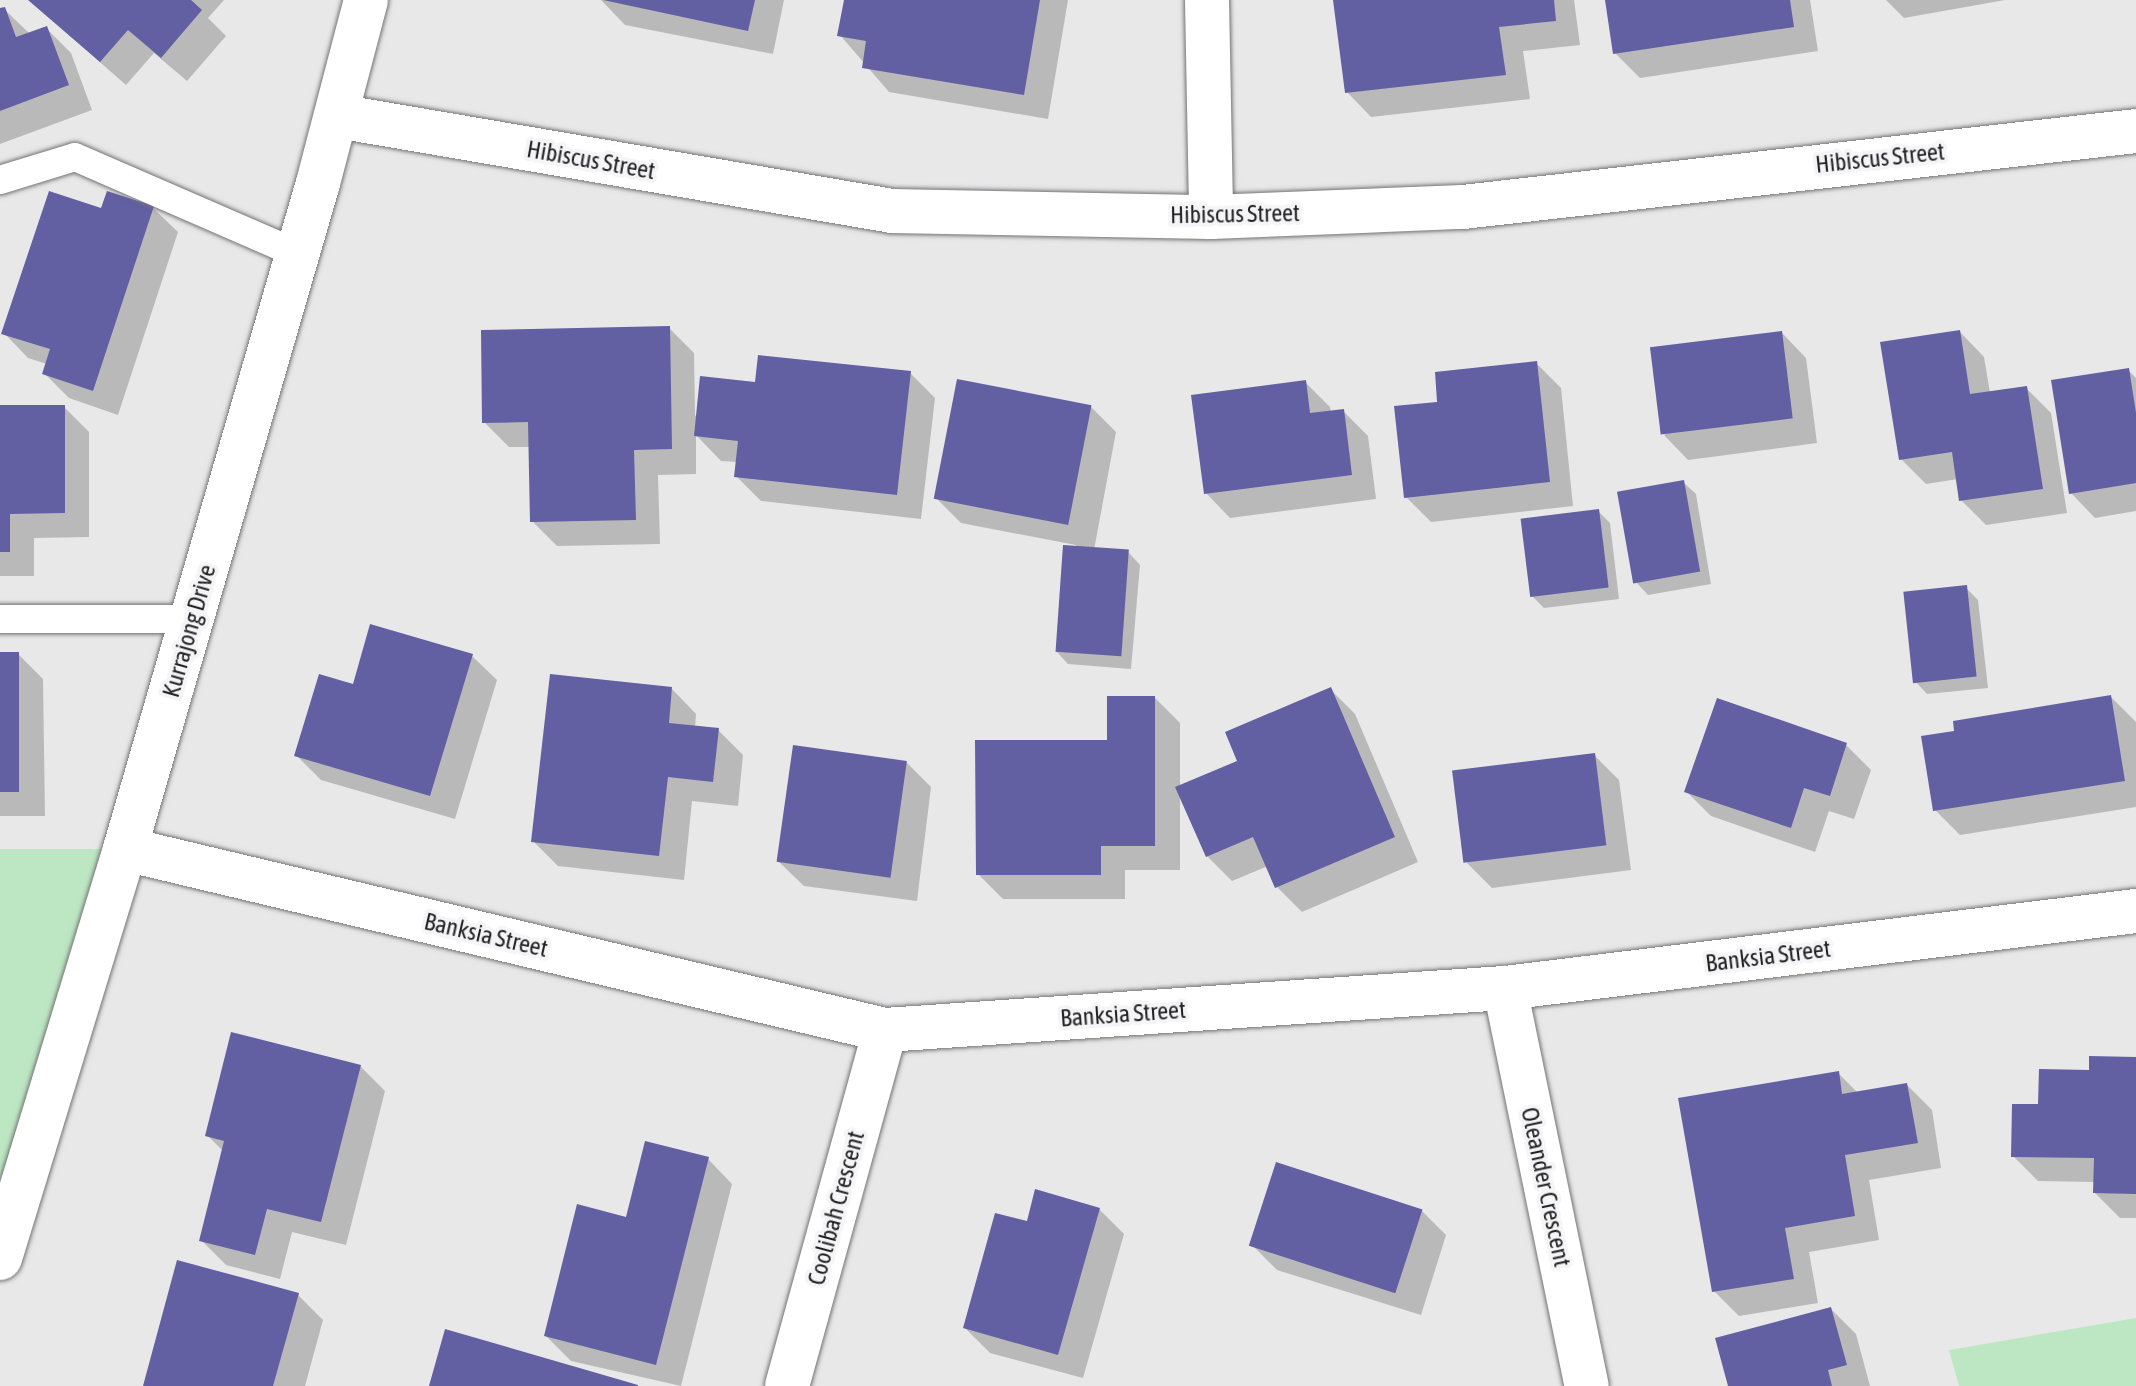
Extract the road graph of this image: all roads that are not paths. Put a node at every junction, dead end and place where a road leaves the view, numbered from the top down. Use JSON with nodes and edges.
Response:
{"nodes":[{"id":1,"x":366,"y":0,"type":"edge"},
{"id":2,"x":1207,"y":0,"type":"edge"},
{"id":3,"x":337,"y":116,"type":"junction"},
{"id":4,"x":2136,"y":131,"type":"edge"},
{"id":5,"x":0,"y":180,"type":"edge"},
{"id":6,"x":1211,"y":217,"type":"junction"},
{"id":7,"x":298,"y":254,"type":"junction"},
{"id":8,"x":0,"y":619,"type":"edge"},
{"id":9,"x":192,"y":619,"type":"junction"},
{"id":10,"x":125,"y":849,"type":"junction"},
{"id":11,"x":2136,"y":911,"type":"edge"},
{"id":12,"x":1505,"y":988,"type":"junction"},
{"id":13,"x":885,"y":1030,"type":"junction"},
{"id":14,"x":0,"y":1258,"type":"edge"},
{"id":15,"x":787,"y":1386,"type":"edge"},
{"id":16,"x":1587,"y":1386,"type":"edge"}],
"edges":[{"from":1,"to":3,"type":"street","name":"Kurrajong Drive"},
{"from":2,"to":6,"type":"street"},
{"from":3,"to":6,"type":"street","name":"Hibiscus Street"},
{"from":3,"to":7,"type":"street","name":"Kurrajong Drive"},
{"from":4,"to":6,"type":"street","name":"Hibiscus Street"},
{"from":5,"to":7,"type":"lane"},
{"from":7,"to":9,"type":"street","name":"Kurrajong Drive"},
{"from":8,"to":9,"type":"lane"},
{"from":9,"to":10,"type":"street","name":"Kurrajong Drive"},
{"from":10,"to":13,"type":"street","name":"Banksia Street"},
{"from":10,"to":14,"type":"street","name":"Kurrajong Drive"},
{"from":11,"to":12,"type":"street","name":"Banksia Street"},
{"from":12,"to":13,"type":"street","name":"Banksia Street"},
{"from":12,"to":16,"type":"street","name":"Oleander Crescent"},
{"from":13,"to":15,"type":"street","name":"Coolibah Crescent"}]}
